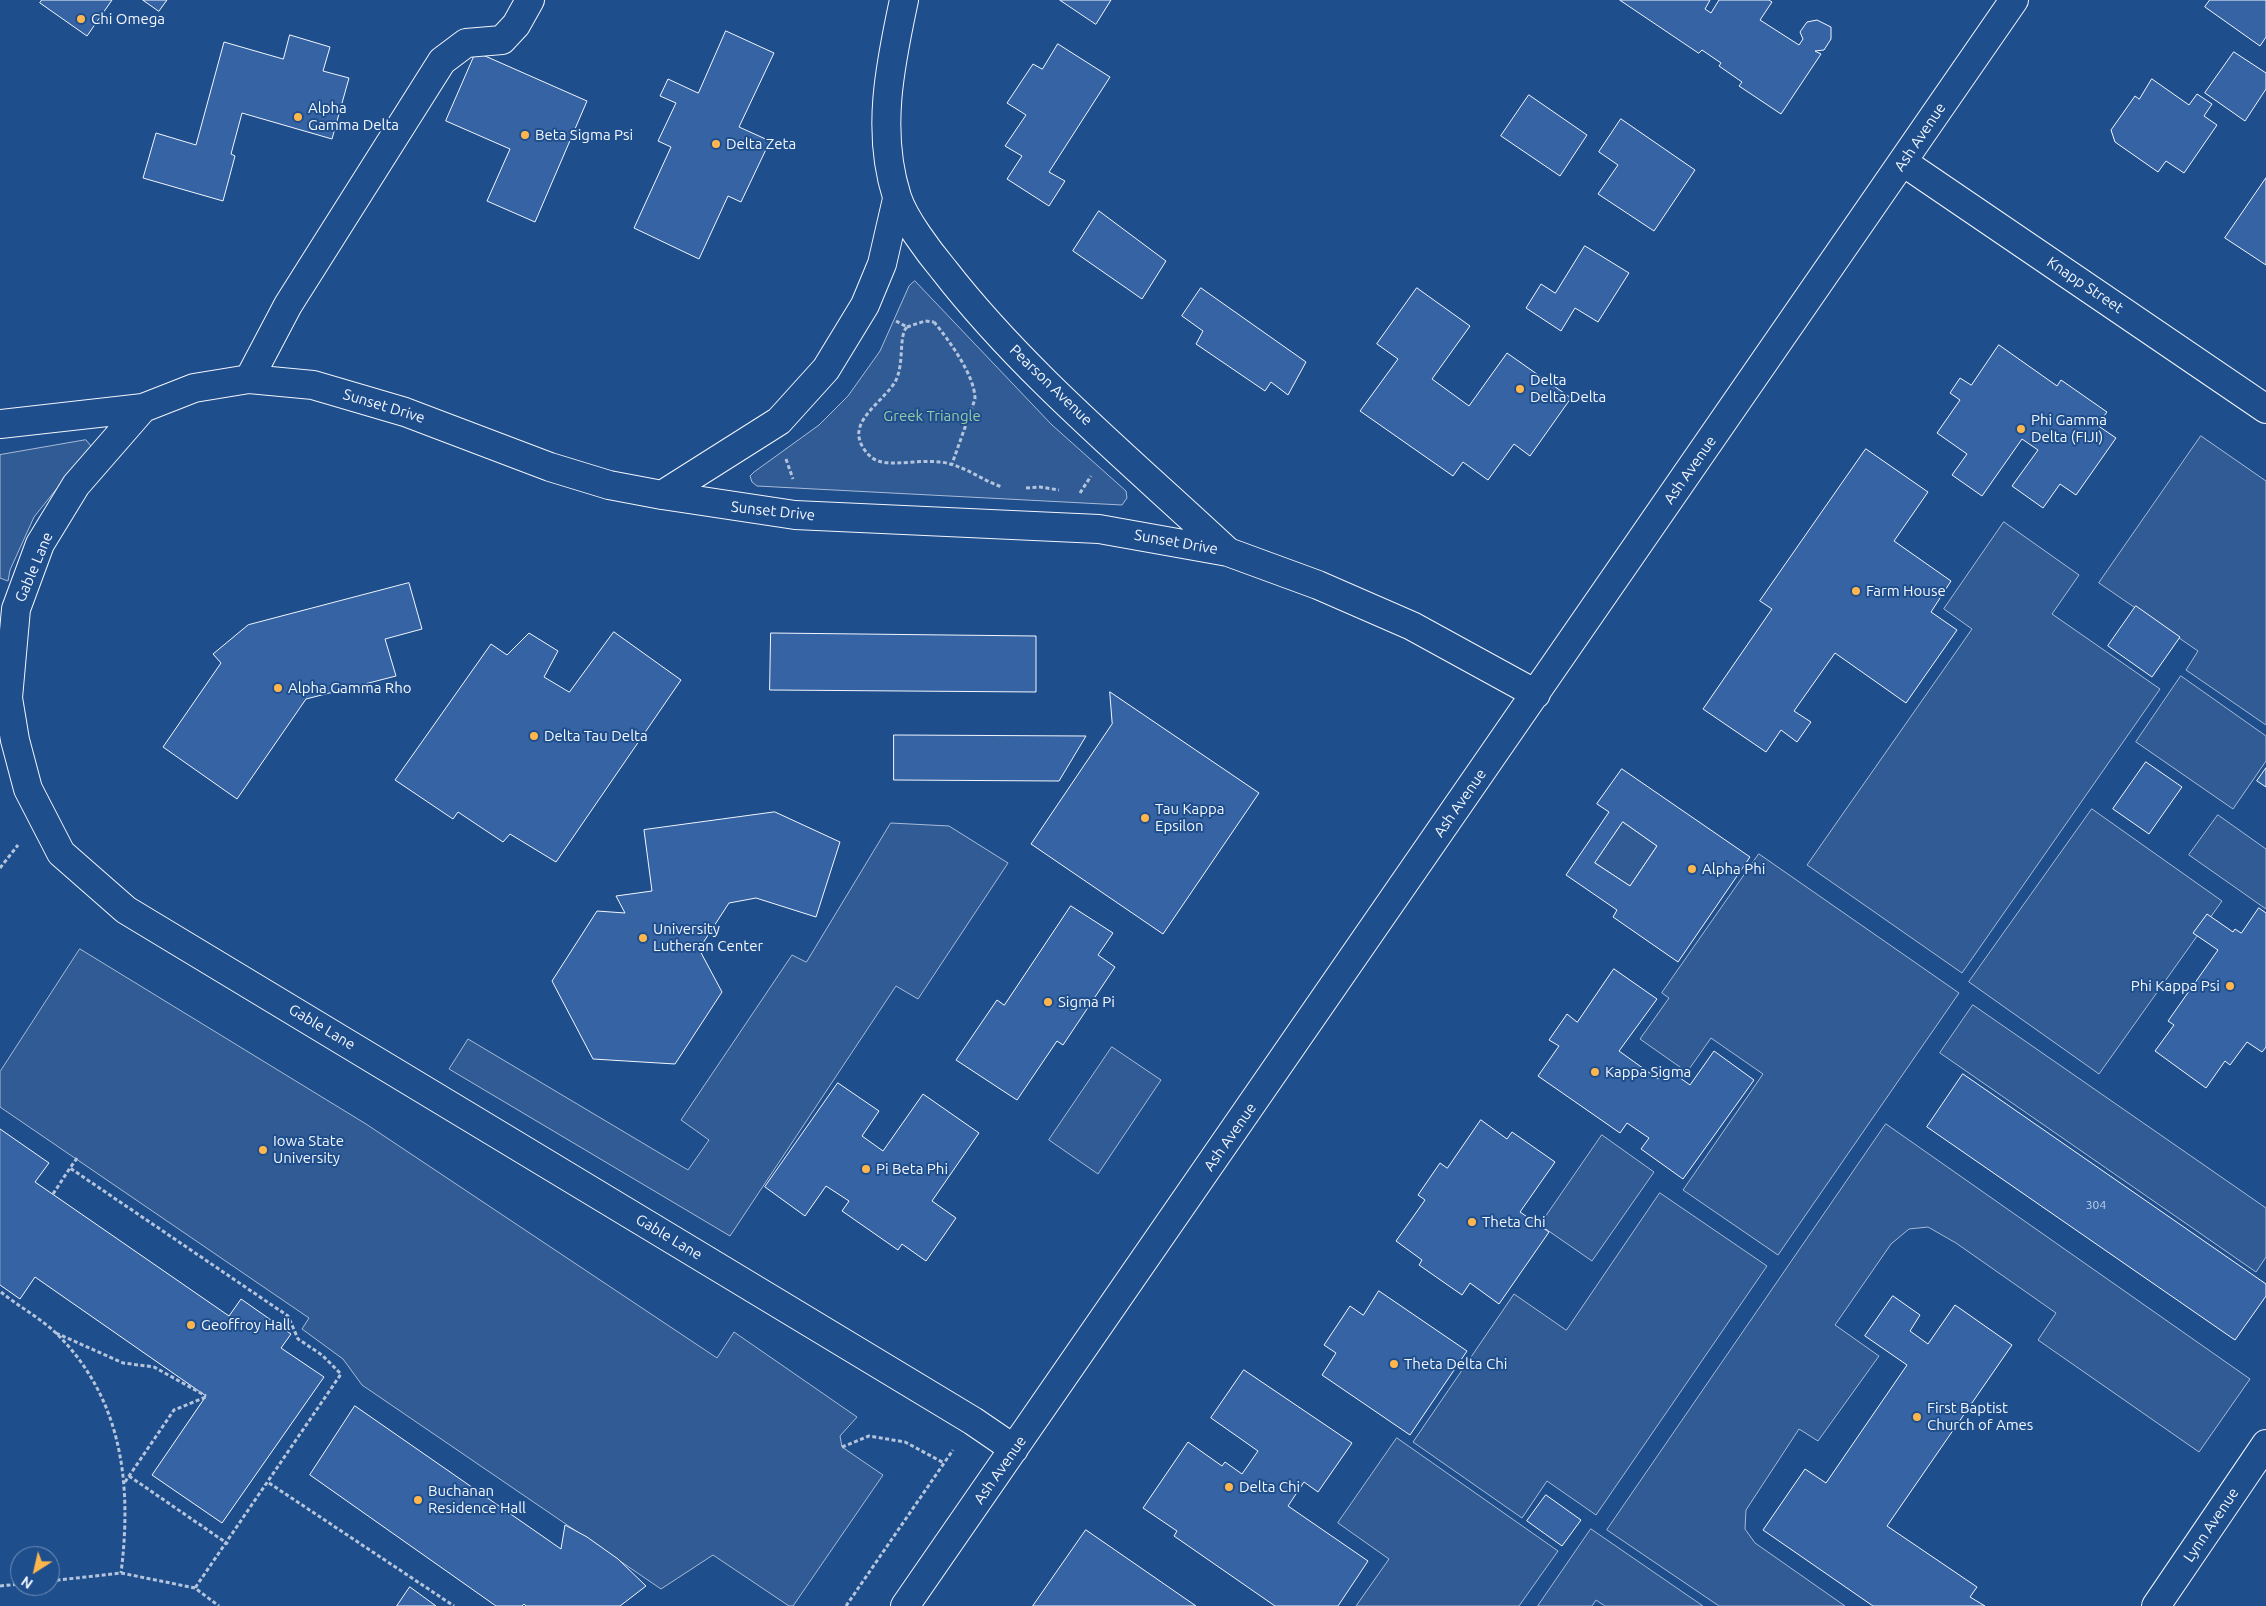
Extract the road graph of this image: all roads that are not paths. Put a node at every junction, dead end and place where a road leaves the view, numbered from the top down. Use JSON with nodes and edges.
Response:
{"nodes":[{"id":1,"x":530,"y":0,"type":"edge"},
{"id":2,"x":904,"y":0,"type":"edge"},
{"id":3,"x":2014,"y":0,"type":"edge"},
{"id":4,"x":1903,"y":162,"type":"junction"},
{"id":5,"x":897,"y":199,"type":"junction"},
{"id":6,"x":249,"y":379,"type":"junction"},
{"id":7,"x":143,"y":408,"type":"junction"},
{"id":8,"x":2266,"y":409,"type":"edge"},
{"id":9,"x":0,"y":424,"type":"edge"},
{"id":10,"x":662,"y":495,"type":"junction"},
{"id":11,"x":1228,"y":552,"type":"junction"},
{"id":12,"x":8,"y":601,"type":"edge"},
{"id":13,"x":1536,"y":694,"type":"junction"},
{"id":14,"x":15,"y":740,"type":"junction"},
{"id":15,"x":0,"y":765,"type":"edge"},
{"id":16,"x":2266,"y":1444,"type":"edge"},
{"id":17,"x":1014,"y":1449,"type":"junction"},
{"id":18,"x":905,"y":1606,"type":"edge"},
{"id":19,"x":2156,"y":1606,"type":"edge"}],
"edges":[{"from":1,"to":6,"type":"street"},
{"from":2,"to":5,"type":"street","name":"Pearson Avenue"},
{"from":3,"to":4,"type":"street","name":"Ash Avenue"},
{"from":4,"to":8,"type":"street","name":"Knapp Street"},
{"from":4,"to":13,"type":"street","name":"Ash Avenue"},
{"from":5,"to":10,"type":"street","name":"Pearson Avenue"},
{"from":5,"to":11,"type":"street","name":"Pearson Avenue"},
{"from":6,"to":7,"type":"street","name":"Sunset Drive"},
{"from":6,"to":10,"type":"street","name":"Sunset Drive"},
{"from":7,"to":9,"type":"street","name":"Sunset Drive"},
{"from":7,"to":12,"type":"street","name":"Gable Lane"},
{"from":10,"to":11,"type":"street","name":"Sunset Drive"},
{"from":11,"to":13,"type":"street","name":"Sunset Drive"},
{"from":12,"to":14,"type":"street","name":"Gable Lane"},
{"from":13,"to":17,"type":"street","name":"Ash Avenue"},
{"from":14,"to":15,"type":"street"},
{"from":14,"to":17,"type":"street","name":"Gable Lane"},
{"from":16,"to":19,"type":"street","name":"Lynn Avenue"},
{"from":17,"to":18,"type":"street","name":"Ash Avenue"}]}
